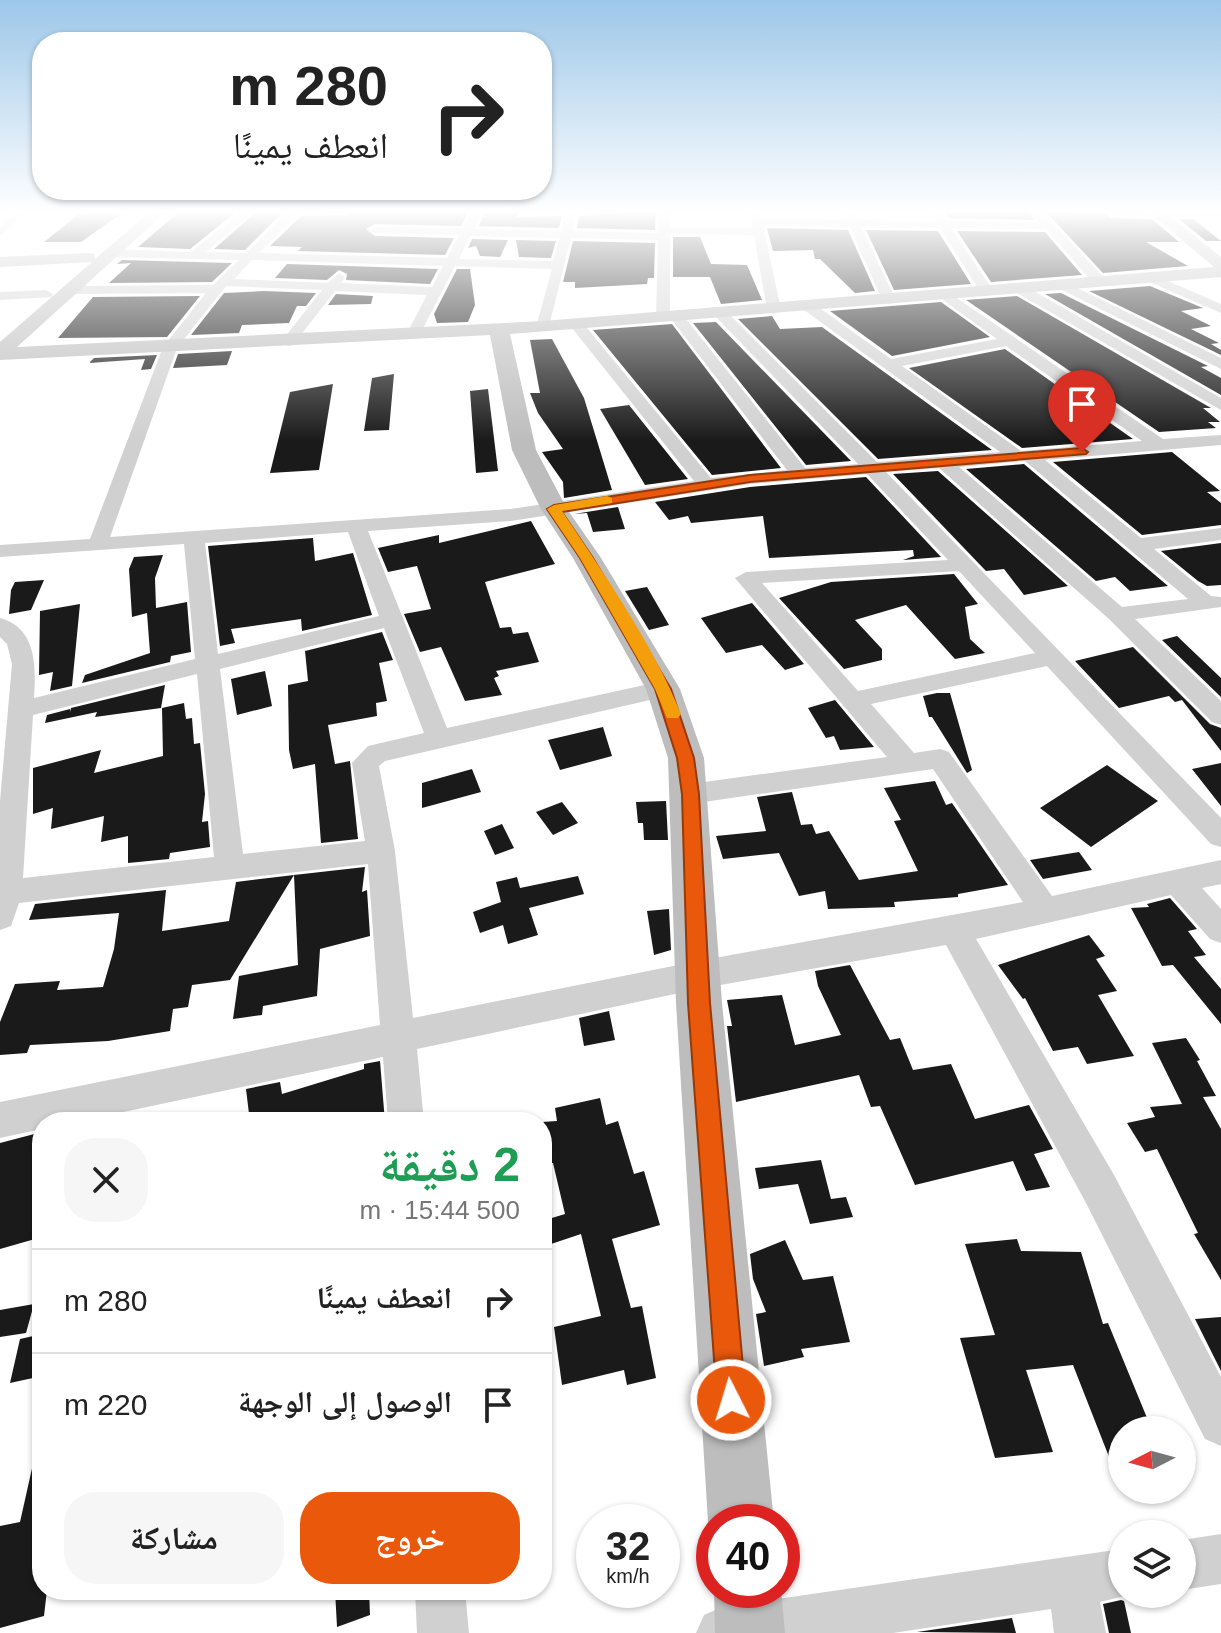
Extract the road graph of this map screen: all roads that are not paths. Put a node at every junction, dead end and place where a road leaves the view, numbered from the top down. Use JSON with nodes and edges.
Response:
{"nodes":[{"id":1,"x":53,"y":288,"type":"edge"},
{"id":2,"x":137,"y":288,"type":"edge"},
{"id":3,"x":218,"y":288,"type":"edge"},
{"id":4,"x":331,"y":288,"type":"edge"},
{"id":5,"x":363,"y":288,"type":"edge"},
{"id":6,"x":437,"y":288,"type":"edge"},
{"id":7,"x":552,"y":288,"type":"edge"},
{"id":8,"x":668,"y":288,"type":"edge"},
{"id":9,"x":770,"y":288,"type":"edge"},
{"id":10,"x":884,"y":288,"type":"edge"},
{"id":11,"x":985,"y":288,"type":"edge"},
{"id":12,"x":1029,"y":288,"type":"edge"},
{"id":13,"x":1069,"y":288,"type":"edge"},
{"id":14,"x":1175,"y":288,"type":"edge"},
{"id":15,"x":1020,"y":289,"type":"junction"},
{"id":16,"x":70,"y":290,"type":"joint"},
{"id":17,"x":436,"y":291,"type":"junction"},
{"id":18,"x":987,"y":292,"type":"junction"},
{"id":19,"x":46,"y":294,"type":"junction"},
{"id":20,"x":943,"y":295,"type":"junction"},
{"id":21,"x":0,"y":296,"type":"edge"},
{"id":22,"x":889,"y":300,"type":"junction"},
{"id":23,"x":809,"y":307,"type":"junction"},
{"id":24,"x":1221,"y":309,"type":"edge"},
{"id":25,"x":774,"y":310,"type":"junction"},
{"id":26,"x":721,"y":314,"type":"junction"},
{"id":27,"x":670,"y":318,"type":"junction"},
{"id":28,"x":577,"y":325,"type":"junction"},
{"id":29,"x":543,"y":327,"type":"junction"},
{"id":30,"x":499,"y":330,"type":"junction"},
{"id":31,"x":0,"y":333,"type":"edge"},
{"id":32,"x":413,"y":335,"type":"junction"},
{"id":33,"x":1008,"y":341,"type":"junction"},
{"id":34,"x":288,"y":342,"type":"junction"},
{"id":35,"x":170,"y":347,"type":"junction"},
{"id":36,"x":0,"y":353,"type":"edge"},
{"id":37,"x":890,"y":364,"type":"junction"},
{"id":38,"x":1221,"y":364,"type":"edge"},
{"id":39,"x":1221,"y":405,"type":"edge"},
{"id":40,"x":1221,"y":440,"type":"edge"},
{"id":41,"x":1159,"y":445,"type":"junction"},
{"id":42,"x":1024,"y":457,"type":"junction"},
{"id":43,"x":944,"y":463,"type":"junction"},
{"id":44,"x":875,"y":468,"type":"junction"},
{"id":45,"x":799,"y":473,"type":"junction"},
{"id":46,"x":706,"y":484,"type":"junction"},
{"id":47,"x":554,"y":509,"type":"junction"},
{"id":48,"x":356,"y":527,"type":"junction"},
{"id":49,"x":1221,"y":534,"type":"edge"},
{"id":50,"x":194,"y":539,"type":"junction"},
{"id":51,"x":1136,"y":545,"type":"junction"},
{"id":52,"x":97,"y":546,"type":"junction"},
{"id":53,"x":0,"y":551,"type":"edge"},
{"id":54,"x":962,"y":565,"type":"junction"},
{"id":55,"x":1213,"y":602,"type":"edge"},
{"id":56,"x":1117,"y":614,"type":"junction"},
{"id":57,"x":394,"y":619,"type":"junction"},
{"id":58,"x":0,"y":625,"type":"edge"},
{"id":59,"x":1051,"y":657,"type":"junction"},
{"id":60,"x":208,"y":663,"type":"junction"},
{"id":61,"x":663,"y":689,"type":"junction"},
{"id":62,"x":853,"y":700,"type":"junction"},
{"id":63,"x":22,"y":709,"type":"junction"},
{"id":64,"x":1221,"y":716,"type":"edge"},
{"id":65,"x":439,"y":740,"type":"junction"},
{"id":66,"x":907,"y":762,"type":"junction"},
{"id":67,"x":690,"y":794,"type":"junction"},
{"id":68,"x":1221,"y":836,"type":"edge"},
{"id":69,"x":381,"y":851,"type":"junction"},
{"id":70,"x":230,"y":867,"type":"junction"},
{"id":71,"x":1221,"y":872,"type":"edge"},
{"id":72,"x":1177,"y":882,"type":"junction"},
{"id":73,"x":2,"y":901,"type":"edge"},
{"id":74,"x":1046,"y":911,"type":"junction"},
{"id":75,"x":954,"y":930,"type":"junction"},
{"id":76,"x":1221,"y":930,"type":"edge"},
{"id":77,"x":698,"y":975,"type":"junction"},
{"id":78,"x":399,"y":1037,"type":"junction"},
{"id":79,"x":38,"y":1112,"type":"edge"},
{"id":80,"x":405,"y":1112,"type":"edge"},
{"id":81,"x":32,"y":1113,"type":"edge"},
{"id":82,"x":0,"y":1120,"type":"edge"},
{"id":83,"x":1221,"y":1423,"type":"edge"},
{"id":84,"x":740,"y":1504,"type":"edge"},
{"id":85,"x":1221,"y":1559,"type":"edge"},
{"id":86,"x":1196,"y":1563,"type":"edge"},
{"id":87,"x":1108,"y":1576,"type":"edge"},
{"id":88,"x":1071,"y":1582,"type":"junction"},
{"id":89,"x":441,"y":1600,"type":"edge"},
{"id":90,"x":742,"y":1621,"type":"edge"},
{"id":91,"x":443,"y":1633,"type":"edge"},
{"id":92,"x":1080,"y":1633,"type":"edge"}],
"edges":[{"from":1,"to":19,"type":"street"},
{"from":2,"to":16,"type":"street"},
{"from":3,"to":35,"type":"street"},
{"from":4,"to":34,"type":"street"},
{"from":5,"to":17,"type":"street"},
{"from":6,"to":17,"type":"street"},
{"from":7,"to":29,"type":"street"},
{"from":8,"to":27,"type":"street"},
{"from":9,"to":25,"type":"street"},
{"from":10,"to":22,"type":"street"},
{"from":11,"to":18,"type":"street"},
{"from":12,"to":15,"type":"street"},
{"from":13,"to":38,"type":"street"},
{"from":14,"to":24,"type":"street"},
{"from":15,"to":18,"type":"street"},
{"from":15,"to":39,"type":"street"},
{"from":16,"to":36,"type":"street"},
{"from":17,"to":32,"type":"street"},
{"from":18,"to":20,"type":"street"},
{"from":19,"to":21,"type":"street"},
{"from":19,"to":31,"type":"street"},
{"from":20,"to":22,"type":"street"},
{"from":20,"to":33,"type":"street"},
{"from":22,"to":23,"type":"street"},
{"from":23,"to":25,"type":"street"},
{"from":23,"to":37,"type":"street"},
{"from":25,"to":26,"type":"street"},
{"from":26,"to":27,"type":"street"},
{"from":26,"to":44,"type":"street"},
{"from":27,"to":28,"type":"street"},
{"from":27,"to":45,"type":"street"},
{"from":28,"to":29,"type":"street"},
{"from":28,"to":46,"type":"street"},
{"from":29,"to":30,"type":"street"},
{"from":30,"to":32,"type":"street"},
{"from":30,"to":47,"type":"street"},
{"from":32,"to":34,"type":"street"},
{"from":33,"to":37,"type":"street"},
{"from":33,"to":41,"type":"street"},
{"from":34,"to":35,"type":"street"},
{"from":35,"to":36,"type":"street"},
{"from":35,"to":52,"type":"street"},
{"from":37,"to":42,"type":"street"},
{"from":40,"to":41,"type":"street"},
{"from":41,"to":42,"type":"street"},
{"from":42,"to":43,"type":"street"},
{"from":42,"to":51,"type":"street"},
{"from":43,"to":44,"type":"street"},
{"from":43,"to":56,"type":"street"},
{"from":44,"to":45,"type":"street"},
{"from":44,"to":54,"type":"street"},
{"from":45,"to":46,"type":"street"},
{"from":46,"to":47,"type":"street"},
{"from":47,"to":48,"type":"street"},
{"from":47,"to":61,"type":"street"},
{"from":48,"to":50,"type":"street"},
{"from":48,"to":57,"type":"street"},
{"from":49,"to":51,"type":"street"},
{"from":50,"to":52,"type":"street"},
{"from":50,"to":60,"type":"street"},
{"from":51,"to":55,"type":"street"},
{"from":52,"to":53,"type":"street"},
{"from":54,"to":59,"type":"street"},
{"from":54,"to":62,"type":"street"},
{"from":55,"to":56,"type":"street"},
{"from":56,"to":64,"type":"street"},
{"from":57,"to":60,"type":"street"},
{"from":57,"to":65,"type":"street"},
{"from":58,"to":63,"type":"street"},
{"from":59,"to":62,"type":"street"},
{"from":59,"to":68,"type":"street"},
{"from":60,"to":63,"type":"street"},
{"from":60,"to":70,"type":"street"},
{"from":61,"to":65,"type":"street"},
{"from":61,"to":67,"type":"street"},
{"from":62,"to":66,"type":"street"},
{"from":63,"to":73,"type":"street"},
{"from":65,"to":69,"type":"street"},
{"from":66,"to":67,"type":"street"},
{"from":66,"to":74,"type":"street"},
{"from":67,"to":77,"type":"street"},
{"from":69,"to":70,"type":"street"},
{"from":69,"to":78,"type":"street"},
{"from":70,"to":73,"type":"street"},
{"from":71,"to":72,"type":"street"},
{"from":72,"to":74,"type":"street"},
{"from":72,"to":76,"type":"street"},
{"from":74,"to":75,"type":"street"},
{"from":75,"to":77,"type":"street"},
{"from":75,"to":83,"type":"street"},
{"from":77,"to":78,"type":"street"},
{"from":77,"to":84,"type":"street"},
{"from":78,"to":79,"type":"street"},
{"from":78,"to":80,"type":"street"},
{"from":81,"to":82,"type":"street"},
{"from":85,"to":86,"type":"street"},
{"from":87,"to":88,"type":"street"},
{"from":88,"to":90,"type":"street"},
{"from":88,"to":92,"type":"street"},
{"from":89,"to":91,"type":"street"}]}
